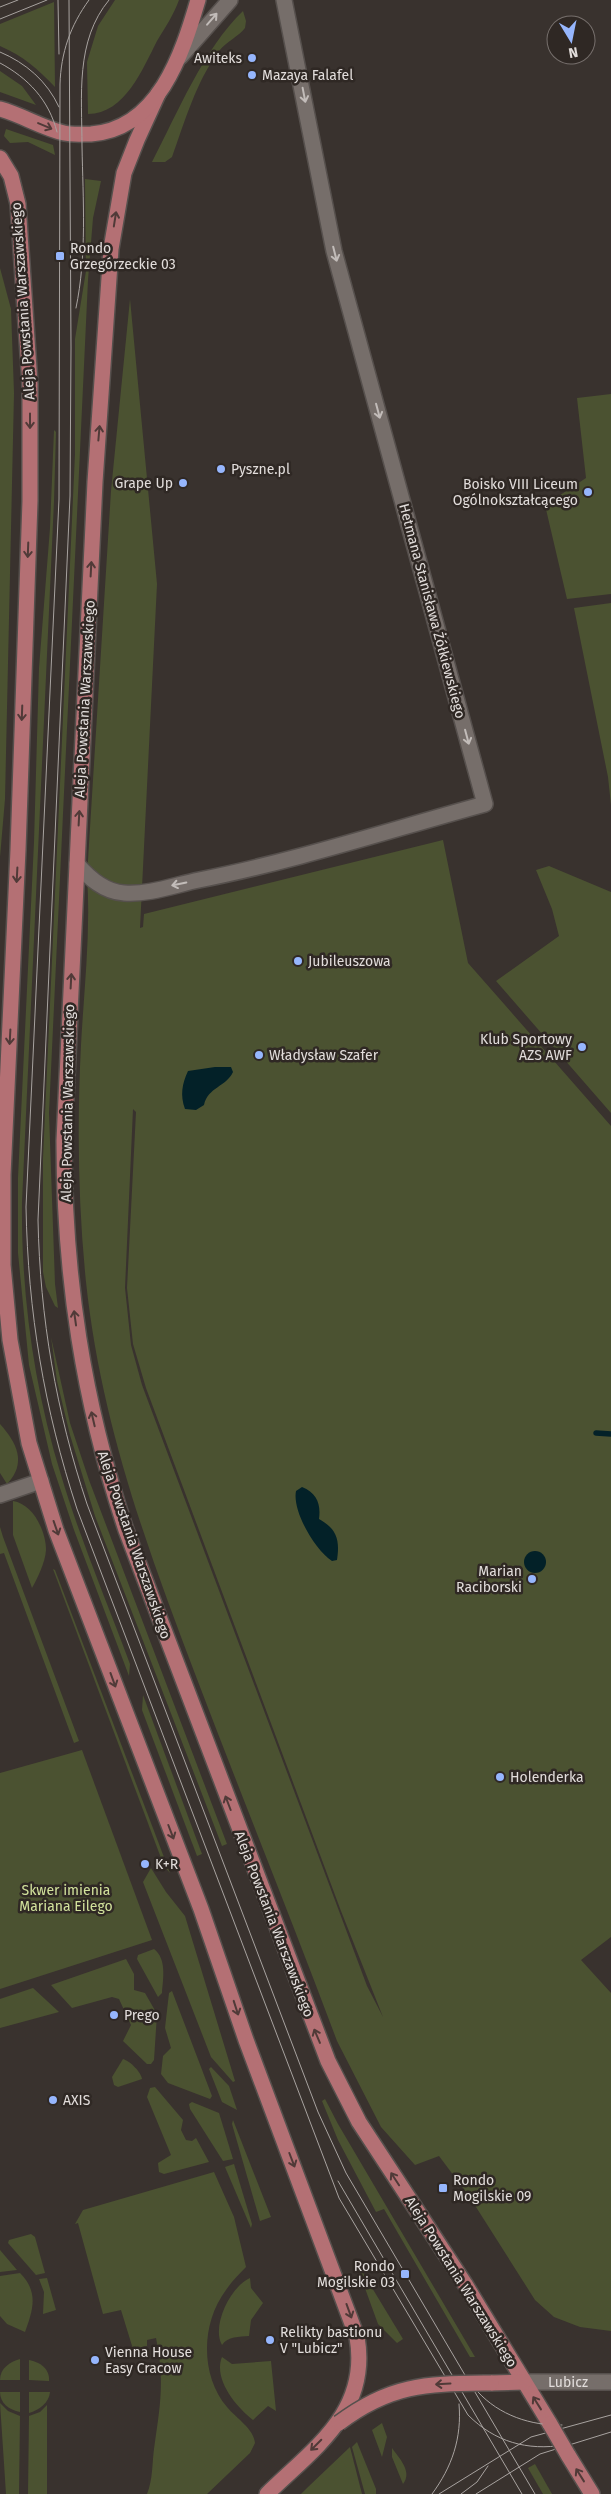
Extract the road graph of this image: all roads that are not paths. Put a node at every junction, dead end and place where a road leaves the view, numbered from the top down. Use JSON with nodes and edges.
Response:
{"nodes":[{"id":1,"x":198,"y":0,"type":"edge"},
{"id":2,"x":230,"y":0,"type":"edge"},
{"id":3,"x":284,"y":0,"type":"edge"},
{"id":4,"x":173,"y":66,"type":"junction"},
{"id":5,"x":158,"y":94,"type":"junction"},
{"id":6,"x":0,"y":109,"type":"edge"},
{"id":7,"x":0,"y":158,"type":"edge"},
{"id":8,"x":76,"y":864,"type":"junction"},
{"id":9,"x":41,"y":1482,"type":"junction"},
{"id":10,"x":0,"y":1495,"type":"edge"},
{"id":11,"x":524,"y":2382,"type":"junction"},
{"id":12,"x":611,"y":2382,"type":"edge"},
{"id":13,"x":339,"y":2423,"type":"junction"},
{"id":14,"x":267,"y":2494,"type":"edge"},
{"id":15,"x":592,"y":2494,"type":"edge"}],
"edges":[{"from":1,"to":4,"type":"main road"},
{"from":4,"to":2,"type":"street","one_way":true},
{"from":3,"to":8,"type":"street","name":"Hetmana Stanisława Żółkiewskiego","one_way":true},
{"from":4,"to":5,"type":"main road"},
{"from":6,"to":5,"type":"main road","one_way":true},
{"from":8,"to":5,"type":"main road","name":"Aleja Powstania Warszawskiego","one_way":true},
{"from":7,"to":9,"type":"main road","name":"Aleja Powstania Warszawskiego","one_way":true},
{"from":11,"to":8,"type":"main road","name":"Aleja Powstania Warszawskiego","one_way":true},
{"from":9,"to":10,"type":"street"},
{"from":9,"to":13,"type":"main road","name":"Aleja Powstania Warszawskiego","one_way":true},
{"from":11,"to":12,"type":"street","name":"Lubicz"},
{"from":11,"to":13,"type":"main road","one_way":true,"bridge":true},
{"from":15,"to":11,"type":"main road","name":"Aleja Powstania Warszawskiego","one_way":true,"bridge":true},
{"from":13,"to":14,"type":"main road","one_way":true}]}
